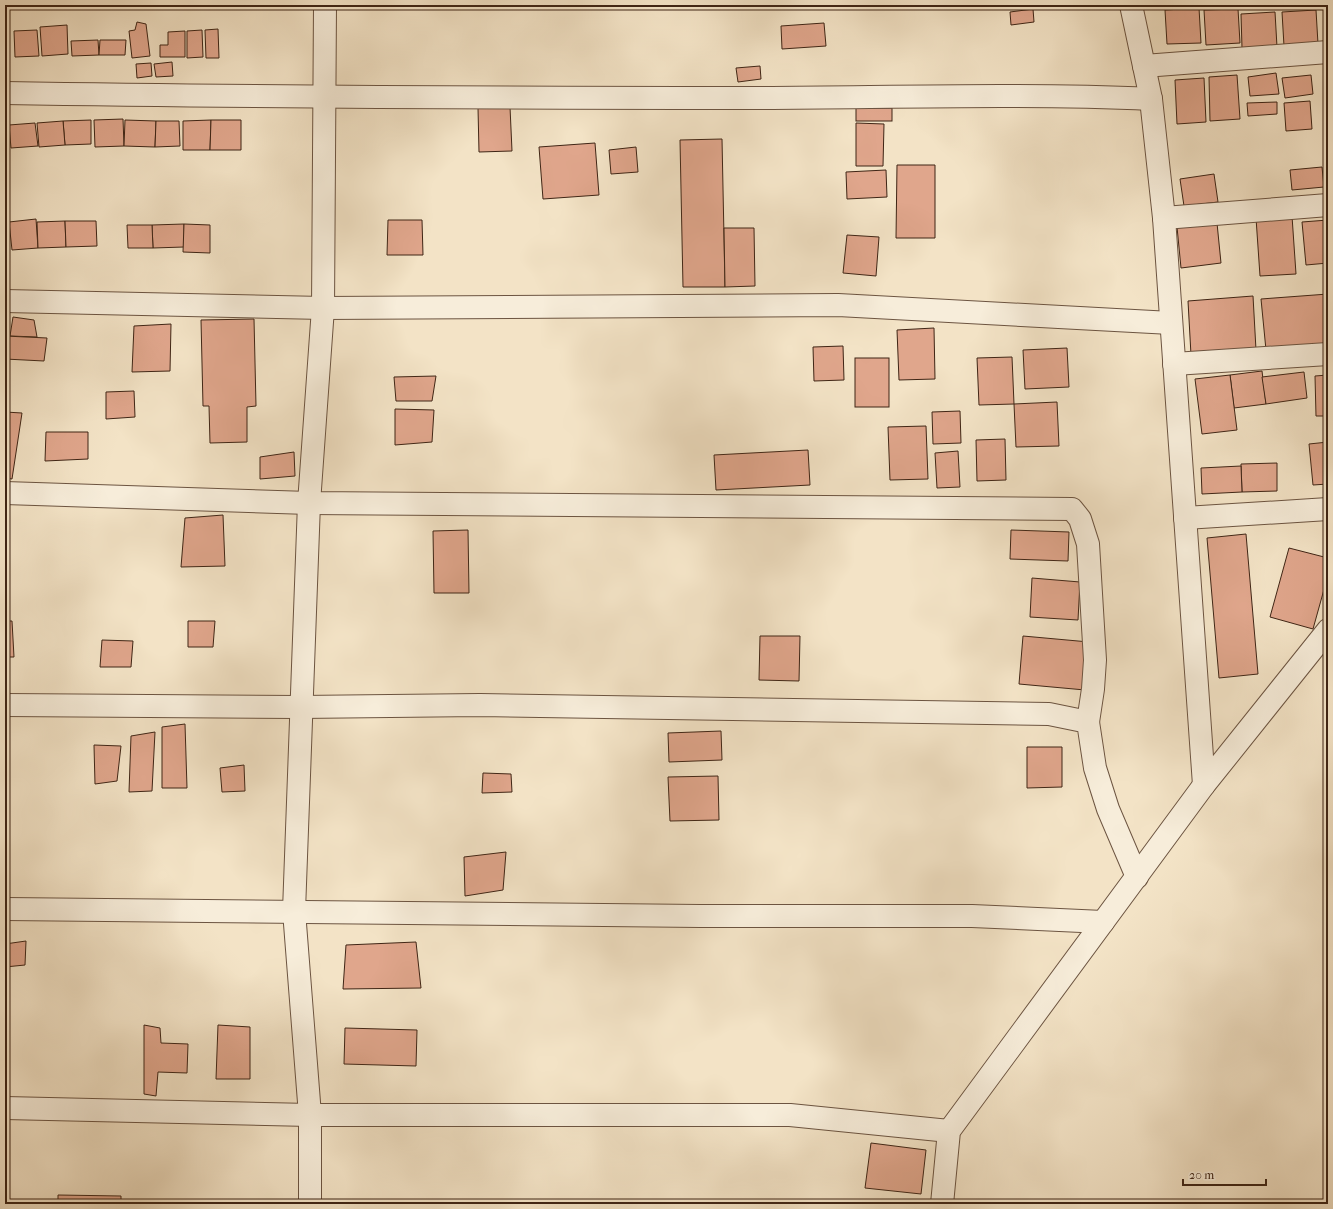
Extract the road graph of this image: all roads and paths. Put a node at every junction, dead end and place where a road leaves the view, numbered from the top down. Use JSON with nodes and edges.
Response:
{"nodes":[{"id":1,"x":325,"y":5,"type":"edge"},
{"id":2,"x":1131,"y":5,"type":"edge"},
{"id":3,"x":1328,"y":52,"type":"edge"},
{"id":4,"x":1144,"y":66,"type":"junction"},
{"id":5,"x":5,"y":93,"type":"edge"},
{"id":6,"x":325,"y":97,"type":"junction"},
{"id":7,"x":1151,"y":99,"type":"junction"},
{"id":8,"x":1328,"y":205,"type":"edge"},
{"id":9,"x":1164,"y":218,"type":"junction"},
{"id":10,"x":5,"y":301,"type":"edge"},
{"id":11,"x":323,"y":308,"type":"junction"},
{"id":12,"x":1171,"y":323,"type":"junction"},
{"id":13,"x":1328,"y":354,"type":"edge"},
{"id":14,"x":1174,"y":364,"type":"junction"},
{"id":15,"x":5,"y":493,"type":"edge"},
{"id":16,"x":310,"y":503,"type":"junction"},
{"id":17,"x":1328,"y":510,"type":"edge"},
{"id":18,"x":1185,"y":518,"type":"junction"},
{"id":19,"x":1328,"y":630,"type":"edge"},
{"id":20,"x":5,"y":705,"type":"edge"},
{"id":21,"x":300,"y":707,"type":"junction"},
{"id":22,"x":1088,"y":722,"type":"junction"},
{"id":23,"x":1204,"y":785,"type":"junction"},
{"id":24,"x":1137,"y":878,"type":"junction"},
{"id":25,"x":5,"y":909,"type":"edge"},
{"id":26,"x":294,"y":911,"type":"junction"},
{"id":27,"x":1103,"y":922,"type":"junction"},
{"id":28,"x":5,"y":1108,"type":"edge"},
{"id":29,"x":310,"y":1116,"type":"junction"},
{"id":30,"x":949,"y":1131,"type":"junction"},
{"id":31,"x":310,"y":1204,"type":"edge"},
{"id":32,"x":942,"y":1204,"type":"edge"}],
"edges":[{"from":1,"to":6,"type":"street"},
{"from":2,"to":4,"type":"street"},
{"from":3,"to":4,"type":"street"},
{"from":4,"to":7,"type":"street"},
{"from":5,"to":6,"type":"street"},
{"from":6,"to":7,"type":"street"},
{"from":6,"to":11,"type":"street"},
{"from":7,"to":9,"type":"street"},
{"from":8,"to":9,"type":"street"},
{"from":9,"to":12,"type":"street"},
{"from":10,"to":11,"type":"street"},
{"from":11,"to":12,"type":"street"},
{"from":11,"to":16,"type":"street"},
{"from":12,"to":14,"type":"street"},
{"from":13,"to":14,"type":"street"},
{"from":14,"to":18,"type":"street"},
{"from":15,"to":16,"type":"street"},
{"from":16,"to":21,"type":"street"},
{"from":16,"to":22,"type":"street"},
{"from":17,"to":18,"type":"street"},
{"from":18,"to":23,"type":"street"},
{"from":19,"to":23,"type":"street"},
{"from":20,"to":21,"type":"street"},
{"from":21,"to":22,"type":"street"},
{"from":21,"to":26,"type":"street"},
{"from":22,"to":24,"type":"street"},
{"from":23,"to":24,"type":"street"},
{"from":24,"to":27,"type":"street"},
{"from":25,"to":26,"type":"street"},
{"from":26,"to":27,"type":"street"},
{"from":26,"to":29,"type":"street"},
{"from":27,"to":30,"type":"street"},
{"from":28,"to":29,"type":"street"},
{"from":29,"to":30,"type":"street"},
{"from":29,"to":31,"type":"street"},
{"from":30,"to":32,"type":"street"}]}
